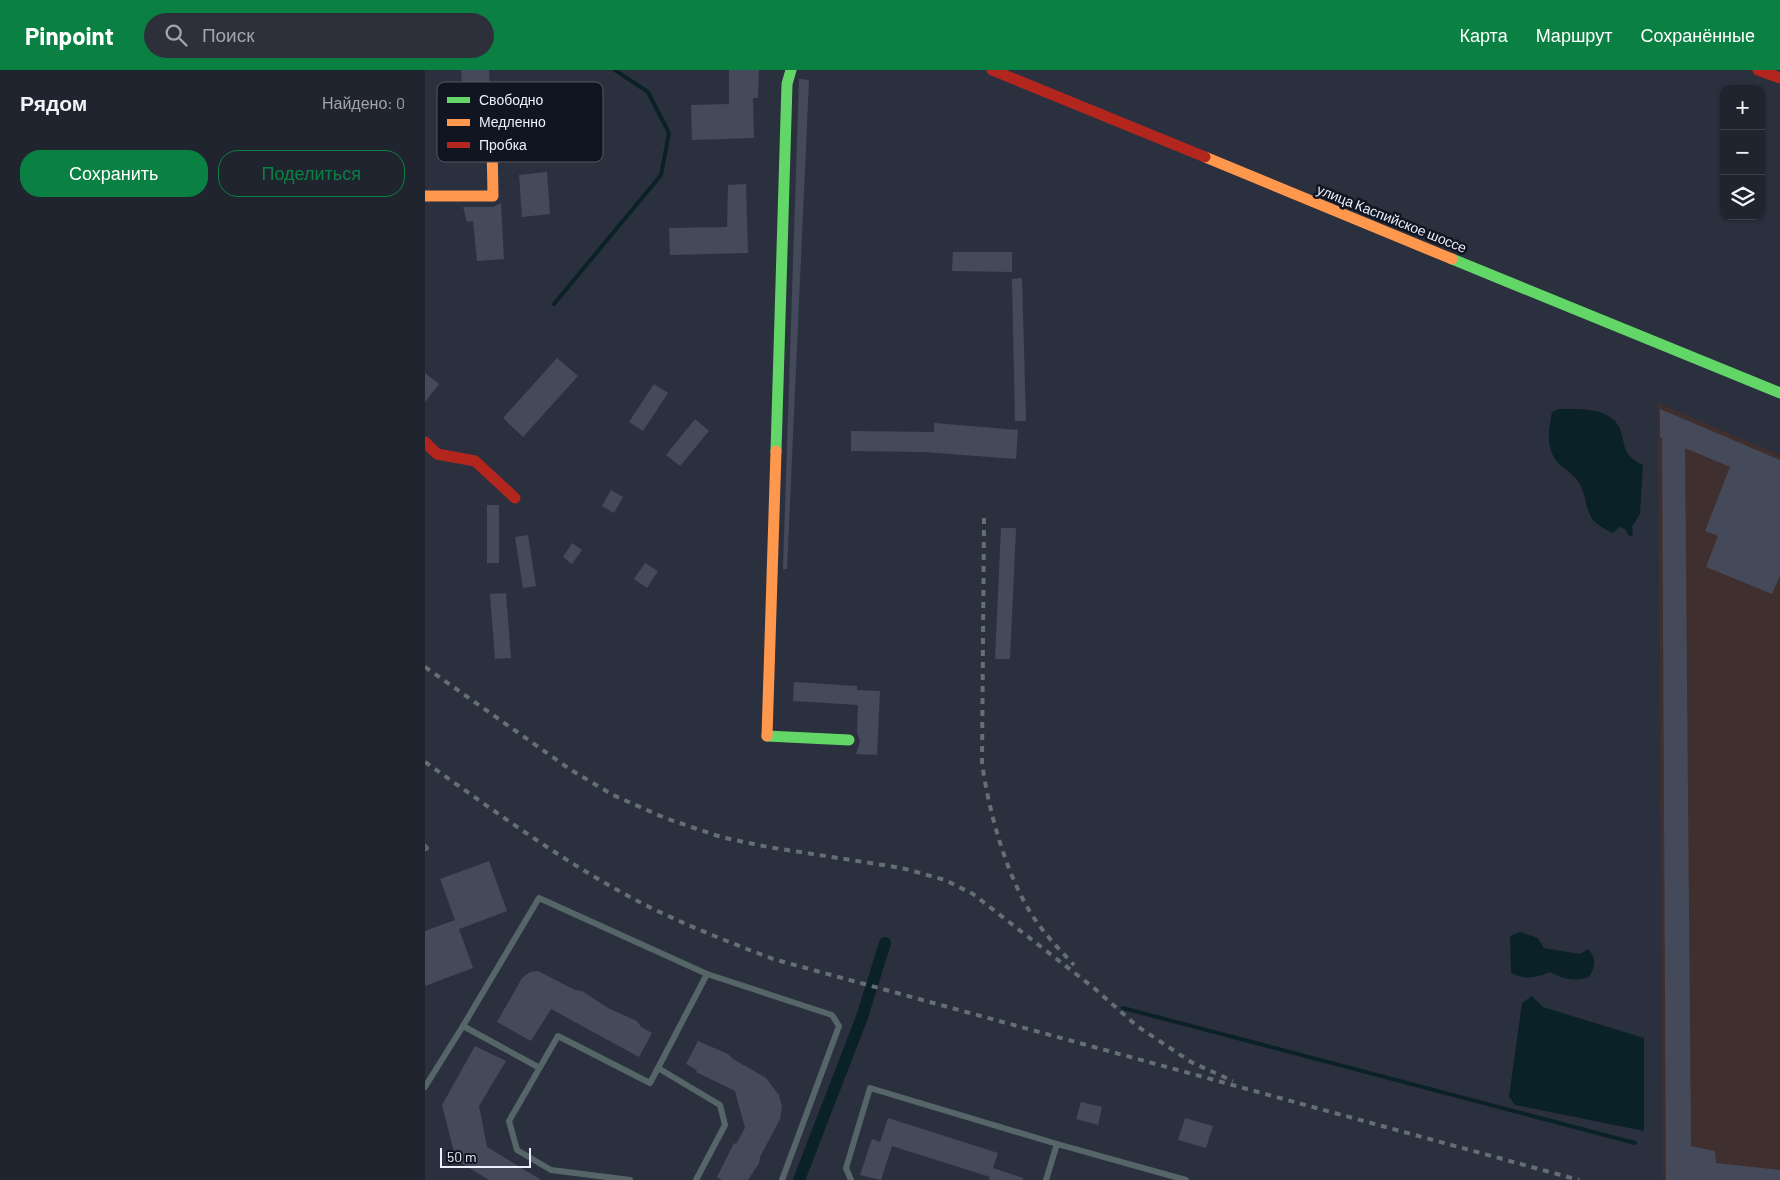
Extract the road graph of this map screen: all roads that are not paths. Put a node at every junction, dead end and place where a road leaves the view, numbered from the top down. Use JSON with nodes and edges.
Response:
{"nodes":[{"id":1,"x":791,"y":70,"type":"edge"},
{"id":2,"x":992,"y":70,"type":"edge"},
{"id":3,"x":1758,"y":70,"type":"edge"},
{"id":4,"x":1780,"y":78,"type":"edge"},
{"id":5,"x":492,"y":162,"type":"edge"},
{"id":6,"x":425,"y":196,"type":"edge"},
{"id":7,"x":1780,"y":394,"type":"edge"},
{"id":8,"x":425,"y":442,"type":"edge"},
{"id":9,"x":515,"y":498,"type":"dead end"},
{"id":10,"x":849,"y":740,"type":"dead end"},
{"id":11,"x":707,"y":974,"type":"junction"},
{"id":12,"x":463,"y":1026,"type":"junction"},
{"id":13,"x":538,"y":1067,"type":"junction"},
{"id":14,"x":659,"y":1068,"type":"junction"},
{"id":15,"x":425,"y":1087,"type":"edge"},
{"id":16,"x":1057,"y":1144,"type":"junction"},
{"id":17,"x":630,"y":1180,"type":"edge"},
{"id":18,"x":696,"y":1180,"type":"edge"},
{"id":19,"x":782,"y":1180,"type":"edge"},
{"id":20,"x":851,"y":1180,"type":"edge"},
{"id":21,"x":1046,"y":1180,"type":"edge"},
{"id":22,"x":1187,"y":1180,"type":"edge"}],
"edges":[{"from":1,"to":10,"type":"street"},
{"from":2,"to":7,"type":"street","name":"улица Каспийское шоссе"},
{"from":3,"to":4,"type":"street"},
{"from":5,"to":6,"type":"street"},
{"from":8,"to":9,"type":"street"},
{"from":11,"to":12,"type":"lane"},
{"from":11,"to":14,"type":"lane"},
{"from":11,"to":19,"type":"lane"},
{"from":12,"to":13,"type":"lane"},
{"from":12,"to":15,"type":"lane"},
{"from":13,"to":14,"type":"lane"},
{"from":13,"to":17,"type":"lane"},
{"from":14,"to":18,"type":"lane"},
{"from":16,"to":20,"type":"lane"},
{"from":16,"to":21,"type":"lane"},
{"from":16,"to":22,"type":"lane"}]}
